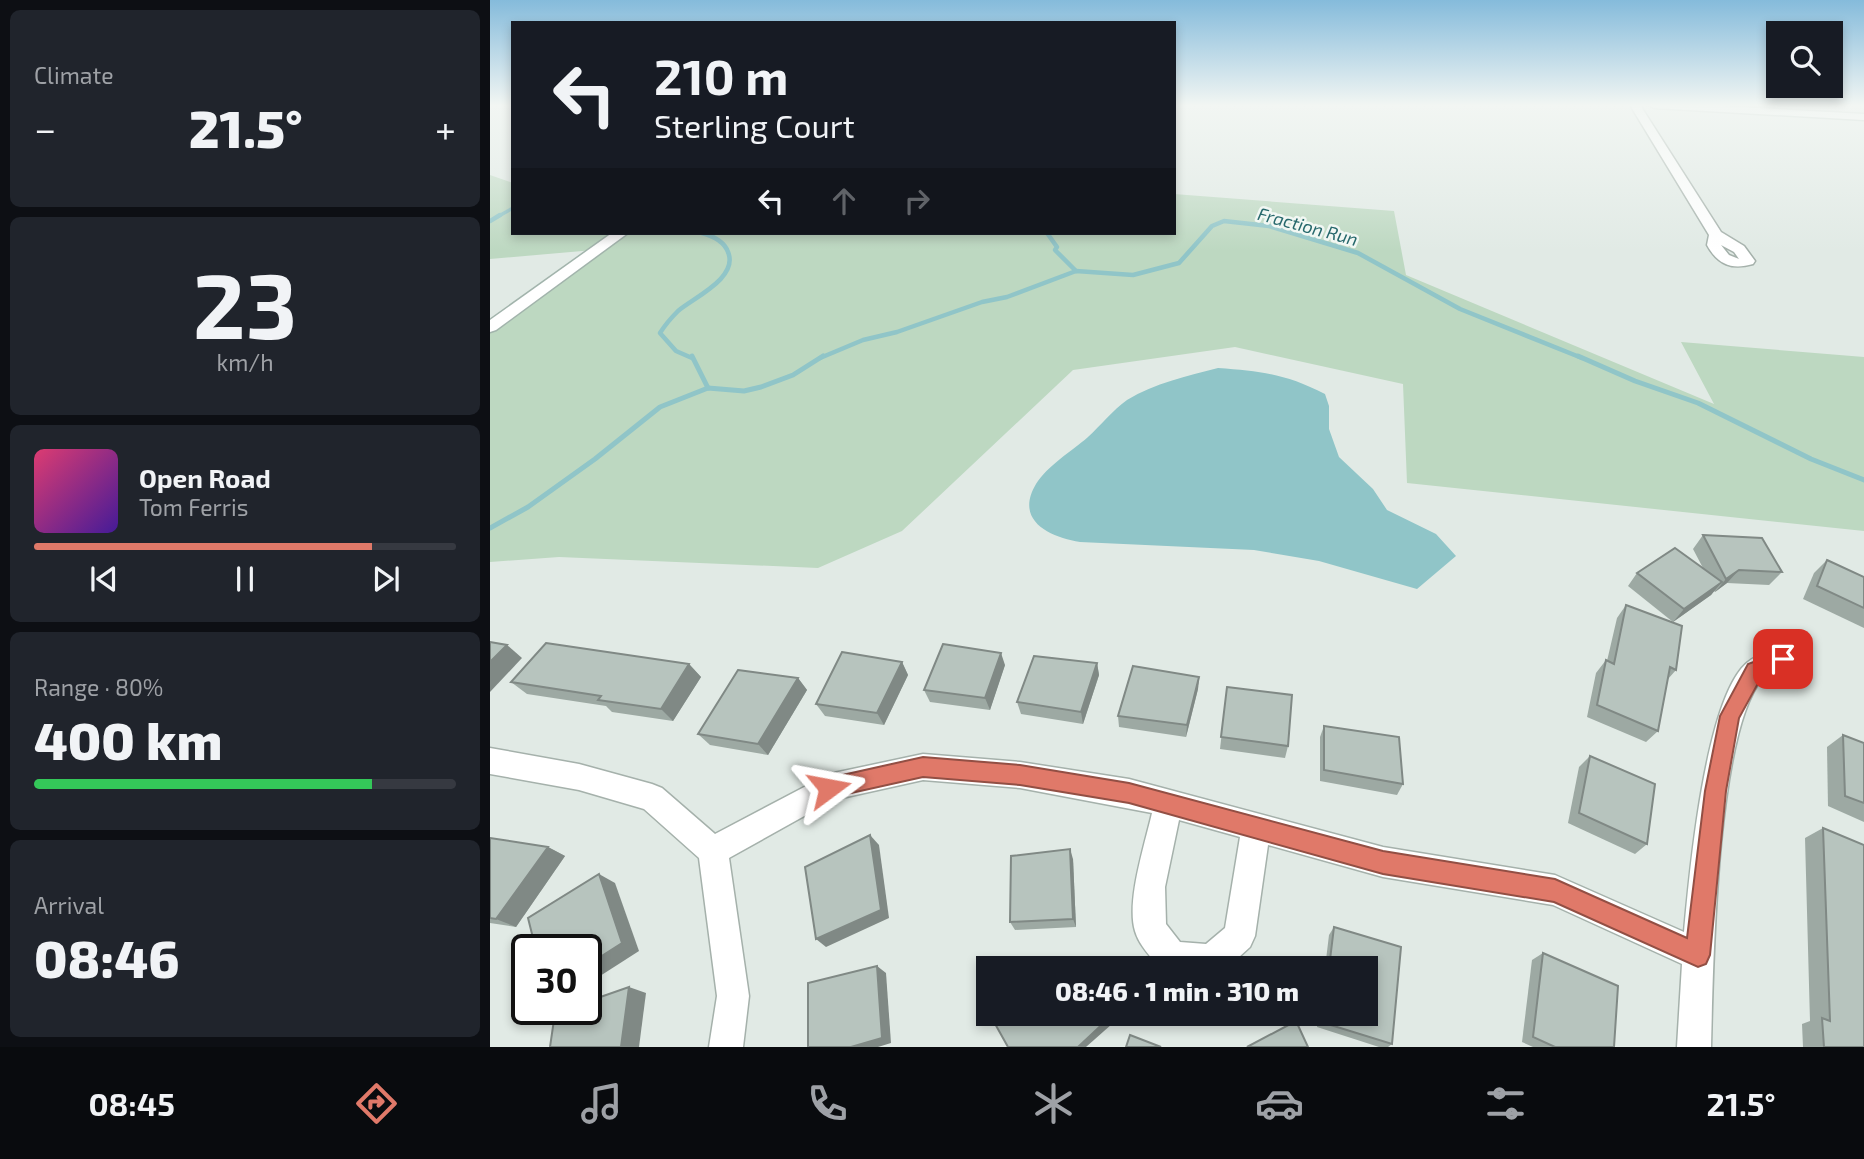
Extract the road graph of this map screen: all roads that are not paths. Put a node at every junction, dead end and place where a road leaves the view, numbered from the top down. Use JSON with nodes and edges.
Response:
{"nodes":[{"id":1,"x":1665,"y":154,"type":"edge"},
{"id":2,"x":1716,"y":235,"type":"dead end"},
{"id":3,"x":614,"y":237,"type":"edge"},
{"id":4,"x":490,"y":327,"type":"edge"},
{"id":5,"x":1783,"y":659,"type":"dead end"},
{"id":6,"x":490,"y":761,"type":"edge"},
{"id":7,"x":1168,"y":803,"type":"junction"},
{"id":8,"x":1256,"y":829,"type":"junction"},
{"id":9,"x":713,"y":851,"type":"junction"},
{"id":10,"x":1698,"y":955,"type":"junction"},
{"id":11,"x":726,"y":1047,"type":"edge"},
{"id":12,"x":1694,"y":1047,"type":"edge"}],
"edges":[{"from":1,"to":2,"type":"street"},
{"from":3,"to":4,"type":"street"},
{"from":5,"to":10,"type":"street"},
{"from":6,"to":9,"type":"street"},
{"from":7,"to":8,"type":"street"},
{"from":7,"to":8,"type":"street"},
{"from":7,"to":9,"type":"street"},
{"from":8,"to":10,"type":"street"},
{"from":9,"to":11,"type":"street"},
{"from":10,"to":12,"type":"street"}]}
